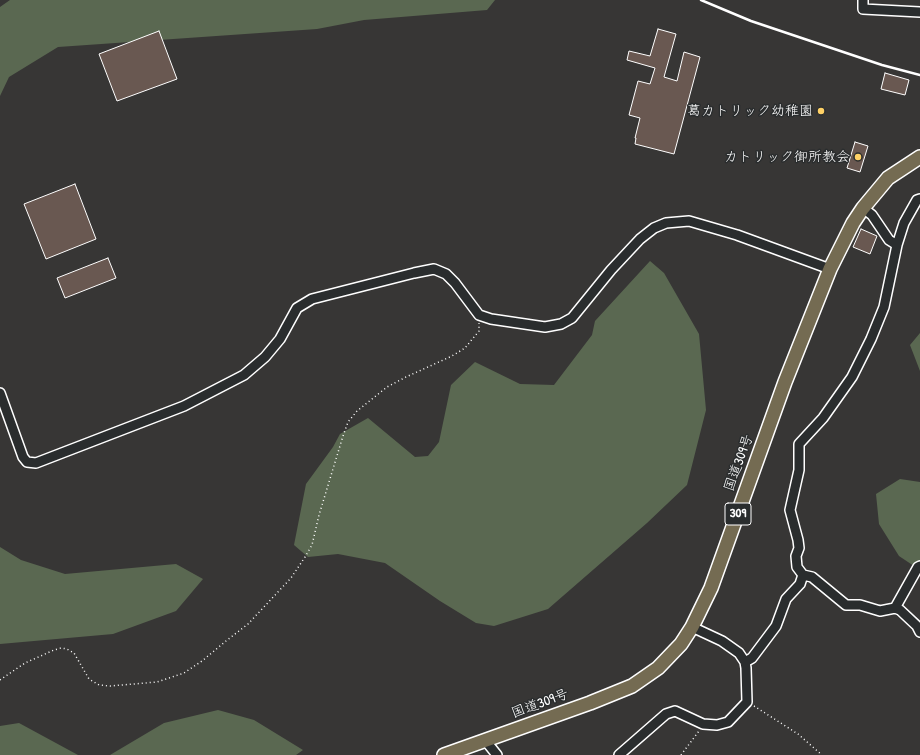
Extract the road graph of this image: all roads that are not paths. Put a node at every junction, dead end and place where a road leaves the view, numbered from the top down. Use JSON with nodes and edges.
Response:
{"nodes":[{"id":1,"x":863,"y":0,"type":"edge"},
{"id":2,"x":920,"y":12,"type":"edge"},
{"id":3,"x":920,"y":157,"type":"edge"},
{"id":4,"x":920,"y":199,"type":"edge"},
{"id":5,"x":864,"y":208,"type":"junction"},
{"id":6,"x":897,"y":245,"type":"junction"},
{"id":7,"x":830,"y":269,"type":"junction"},
{"id":8,"x":0,"y":393,"type":"edge"},
{"id":9,"x":920,"y":566,"type":"edge"},
{"id":10,"x":803,"y":575,"type":"junction"},
{"id":11,"x":894,"y":608,"type":"junction"},
{"id":12,"x":692,"y":627,"type":"junction"},
{"id":13,"x":920,"y":632,"type":"edge"},
{"id":14,"x":745,"y":662,"type":"junction"},
{"id":15,"x":485,"y":740,"type":"junction"},
{"id":16,"x":444,"y":755,"type":"edge"},
{"id":17,"x":497,"y":755,"type":"edge"},
{"id":18,"x":619,"y":755,"type":"edge"}],
"edges":[{"from":1,"to":2,"type":"street"},
{"from":3,"to":5,"type":"highway","name":"国道309号","number":"309"},
{"from":4,"to":6,"type":"street"},
{"from":5,"to":6,"type":"street"},
{"from":5,"to":7,"type":"highway","name":"国道309号","number":"309"},
{"from":6,"to":10,"type":"street"},
{"from":7,"to":8,"type":"street"},
{"from":7,"to":12,"type":"highway","name":"国道309号","number":"309"},
{"from":9,"to":11,"type":"street"},
{"from":10,"to":11,"type":"street"},
{"from":10,"to":14,"type":"street"},
{"from":11,"to":13,"type":"street"},
{"from":12,"to":14,"type":"street"},
{"from":12,"to":15,"type":"highway","name":"国道309号","number":"309"},
{"from":14,"to":18,"type":"street"},
{"from":15,"to":16,"type":"highway","name":"国道309号","number":"309"},
{"from":15,"to":17,"type":"street"}]}
